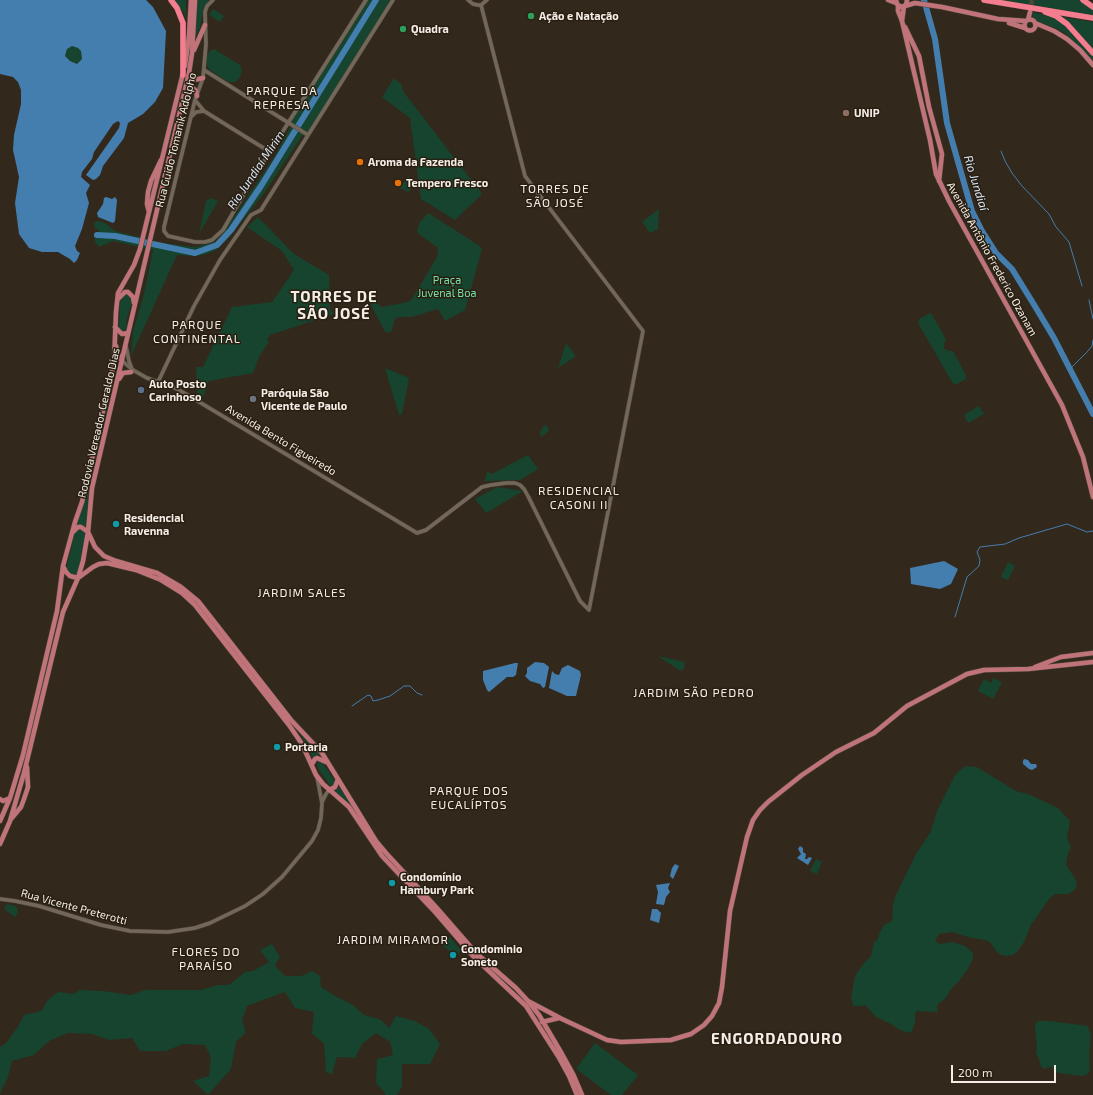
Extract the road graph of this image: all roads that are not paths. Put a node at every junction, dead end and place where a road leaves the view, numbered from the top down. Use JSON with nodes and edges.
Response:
{"nodes":[{"id":1,"x":171,"y":0,"type":"edge"},
{"id":2,"x":191,"y":0,"type":"edge"},
{"id":3,"x":195,"y":0,"type":"edge"},
{"id":4,"x":213,"y":0,"type":"edge"},
{"id":5,"x":366,"y":0,"type":"edge"},
{"id":6,"x":393,"y":0,"type":"edge"},
{"id":7,"x":468,"y":0,"type":"edge"},
{"id":8,"x":487,"y":0,"type":"edge"},
{"id":9,"x":888,"y":0,"type":"edge"},
{"id":10,"x":907,"y":0,"type":"edge"},
{"id":11,"x":984,"y":0,"type":"edge"},
{"id":12,"x":1083,"y":0,"type":"edge"},
{"id":13,"x":914,"y":2,"type":"edge"},
{"id":14,"x":897,"y":3,"type":"edge"},
{"id":15,"x":482,"y":5,"type":"junction"},
{"id":16,"x":905,"y":6,"type":"junction"},
{"id":17,"x":1093,"y":7,"type":"edge"},
{"id":18,"x":1029,"y":11,"type":"junction"},
{"id":19,"x":1093,"y":18,"type":"edge"},
{"id":20,"x":998,"y":19,"type":"junction"},
{"id":21,"x":1027,"y":20,"type":"junction"},
{"id":22,"x":902,"y":22,"type":"junction"},
{"id":23,"x":1034,"y":22,"type":"junction"},
{"id":24,"x":205,"y":25,"type":"junction"},
{"id":25,"x":1025,"y":28,"type":"junction"},
{"id":26,"x":1034,"y":29,"type":"junction"},
{"id":27,"x":1048,"y":29,"type":"junction"},
{"id":28,"x":192,"y":53,"type":"junction"},
{"id":29,"x":1093,"y":53,"type":"edge"},
{"id":30,"x":919,"y":56,"type":"junction"},
{"id":31,"x":911,"y":59,"type":"junction"},
{"id":32,"x":1093,"y":65,"type":"edge"},
{"id":33,"x":204,"y":70,"type":"junction"},
{"id":34,"x":189,"y":73,"type":"junction"},
{"id":35,"x":183,"y":75,"type":"junction"},
{"id":36,"x":202,"y":78,"type":"junction"},
{"id":37,"x":185,"y":91,"type":"junction"},
{"id":38,"x":196,"y":98,"type":"junction"},
{"id":39,"x":204,"y":111,"type":"junction"},
{"id":40,"x":191,"y":117,"type":"junction"},
{"id":41,"x":289,"y":123,"type":"junction"},
{"id":42,"x":308,"y":135,"type":"junction"},
{"id":43,"x":270,"y":152,"type":"junction"},
{"id":44,"x":941,"y":152,"type":"junction"},
{"id":45,"x":932,"y":153,"type":"junction"},
{"id":46,"x":939,"y":181,"type":"junction"},
{"id":47,"x":117,"y":299,"type":"junction"},
{"id":48,"x":134,"y":308,"type":"junction"},
{"id":49,"x":115,"y":327,"type":"junction"},
{"id":50,"x":128,"y":333,"type":"junction"},
{"id":51,"x":115,"y":342,"type":"junction"},
{"id":52,"x":126,"y":344,"type":"junction"},
{"id":53,"x":122,"y":361,"type":"junction"},
{"id":54,"x":132,"y":371,"type":"junction"},
{"id":55,"x":117,"y":382,"type":"junction"},
{"id":56,"x":158,"y":382,"type":"junction"},
{"id":57,"x":1093,"y":497,"type":"edge"},
{"id":58,"x":89,"y":517,"type":"junction"},
{"id":59,"x":88,"y":532,"type":"junction"},
{"id":60,"x":72,"y":534,"type":"junction"},
{"id":61,"x":95,"y":547,"type":"junction"},
{"id":62,"x":63,"y":566,"type":"junction"},
{"id":63,"x":78,"y":578,"type":"junction"},
{"id":64,"x":1093,"y":653,"type":"edge"},
{"id":65,"x":1061,"y":656,"type":"junction"},
{"id":66,"x":1093,"y":662,"type":"edge"},
{"id":67,"x":1061,"y":666,"type":"junction"},
{"id":68,"x":1030,"y":669,"type":"junction"},
{"id":69,"x":312,"y":764,"type":"junction"},
{"id":70,"x":329,"y":764,"type":"junction"},
{"id":71,"x":316,"y":775,"type":"junction"},
{"id":72,"x":338,"y":779,"type":"junction"},
{"id":73,"x":329,"y":790,"type":"junction"},
{"id":74,"x":10,"y":798,"type":"junction"},
{"id":75,"x":0,"y":799,"type":"edge"},
{"id":76,"x":322,"y":803,"type":"junction"},
{"id":77,"x":0,"y":805,"type":"edge"},
{"id":78,"x":6,"y":808,"type":"junction"},
{"id":79,"x":0,"y":820,"type":"edge"},
{"id":80,"x":9,"y":823,"type":"junction"},
{"id":81,"x":0,"y":844,"type":"edge"},
{"id":82,"x":0,"y":899,"type":"edge"},
{"id":83,"x":527,"y":1003,"type":"junction"},
{"id":84,"x":549,"y":1012,"type":"junction"},
{"id":85,"x":559,"y":1018,"type":"junction"},
{"id":86,"x":549,"y":1020,"type":"junction"},
{"id":87,"x":544,"y":1022,"type":"junction"},
{"id":88,"x":577,"y":1095,"type":"edge"},
{"id":89,"x":582,"y":1095,"type":"edge"}],
"edges":[{"from":1,"to":35,"type":"highway"},
{"from":2,"to":35,"type":"main road","name":"Rodovia Vereador Geraldo Dias"},
{"from":3,"to":28,"type":"main road","name":"Rodovia Vereador Geraldo Dias"},
{"from":4,"to":24,"type":"street","name":"Rua Guido Tomanik Adolpho"},
{"from":5,"to":41,"type":"street"},
{"from":6,"to":42,"type":"street"},
{"from":7,"to":15,"type":"street"},
{"from":8,"to":15,"type":"street"},
{"from":9,"to":14,"type":"main road"},
{"from":10,"to":16,"type":"main road","name":"Avenida Antônio Frederico Ozanam"},
{"from":11,"to":18,"type":"highway"},
{"from":12,"to":17,"type":"highway"},
{"from":13,"to":16,"type":"main road"},
{"from":13,"to":20,"type":"main road"},
{"from":14,"to":16,"type":"main road"},
{"from":14,"to":22,"type":"main road","name":"Avenida Antônio Frederico Ozanam"},
{"from":15,"to":56,"type":"street","name":"Avenida Bento Figueiredo"},
{"from":16,"to":22,"type":"main road","name":"Avenida Antônio Frederico Ozanam"},
{"from":18,"to":19,"type":"highway"},
{"from":18,"to":21,"type":"main road"},
{"from":18,"to":23,"type":"main road"},
{"from":18,"to":29,"type":"highway"},
{"from":20,"to":21,"type":"main road"},
{"from":20,"to":25,"type":"main road"},
{"from":21,"to":23,"type":"main road"},
{"from":21,"to":25,"type":"main road"},
{"from":22,"to":30,"type":"main road"},
{"from":22,"to":31,"type":"main road","name":"Avenida Antônio Frederico Ozanam"},
{"from":23,"to":26,"type":"main road"},
{"from":23,"to":27,"type":"main road"},
{"from":24,"to":28,"type":"main road"},
{"from":24,"to":33,"type":"street","name":"Rua Guido Tomanik Adolpho"},
{"from":25,"to":26,"type":"main road"},
{"from":26,"to":27,"type":"main road"},
{"from":27,"to":32,"type":"main road"},
{"from":28,"to":34,"type":"main road","name":"Rodovia Vereador Geraldo Dias"},
{"from":30,"to":31,"type":"main road"},
{"from":30,"to":44,"type":"main road"},
{"from":31,"to":45,"type":"main road","name":"Avenida Antônio Frederico Ozanam"},
{"from":33,"to":36,"type":"street","name":"Rua Guido Tomanik Adolpho"},
{"from":33,"to":41,"type":"street"},
{"from":34,"to":36,"type":"main road"},
{"from":34,"to":37,"type":"main road","name":"Rodovia Vereador Geraldo Dias"},
{"from":35,"to":47,"type":"main road","name":"Rodovia Vereador Geraldo Dias"},
{"from":36,"to":38,"type":"street","name":"Rua Guido Tomanik Adolpho"},
{"from":37,"to":38,"type":"main road"},
{"from":37,"to":48,"type":"main road","name":"Rodovia Vereador Geraldo Dias"},
{"from":38,"to":39,"type":"street"},
{"from":38,"to":40,"type":"street","name":"Rua Guido Tomanik Adolpho"},
{"from":39,"to":40,"type":"street"},
{"from":39,"to":43,"type":"street"},
{"from":40,"to":43,"type":"street","name":"Rua Guido Tomanik Adolpho"},
{"from":41,"to":42,"type":"street"},
{"from":41,"to":43,"type":"street"},
{"from":42,"to":56,"type":"street"},
{"from":44,"to":45,"type":"main road"},
{"from":44,"to":46,"type":"main road"},
{"from":45,"to":46,"type":"main road","name":"Avenida Antônio Frederico Ozanam"},
{"from":46,"to":57,"type":"main road","name":"Avenida Antônio Frederico Ozanam"},
{"from":47,"to":48,"type":"main road"},
{"from":47,"to":49,"type":"main road","name":"Rodovia Vereador Geraldo Dias"},
{"from":48,"to":50,"type":"main road","name":"Rodovia Vereador Geraldo Dias"},
{"from":49,"to":50,"type":"main road"},
{"from":49,"to":51,"type":"main road","name":"Rodovia Vereador Geraldo Dias"},
{"from":50,"to":52,"type":"main road","name":"Rodovia Vereador Geraldo Dias"},
{"from":51,"to":53,"type":"main road"},
{"from":51,"to":60,"type":"main road","name":"Rodovia Vereador Geraldo Dias"},
{"from":52,"to":53,"type":"main road","name":"Rodovia Vereador Geraldo Dias"},
{"from":52,"to":54,"type":"street"},
{"from":53,"to":54,"type":"street","name":"Avenida Bento Figueiredo"},
{"from":53,"to":55,"type":"main road","name":"Rodovia Vereador Geraldo Dias"},
{"from":54,"to":55,"type":"main road"},
{"from":54,"to":56,"type":"street","name":"Avenida Bento Figueiredo"},
{"from":55,"to":58,"type":"main road","name":"Rodovia Vereador Geraldo Dias"},
{"from":58,"to":59,"type":"main road","name":"Rodovia Vereador Geraldo Dias"},
{"from":58,"to":61,"type":"main road"},
{"from":59,"to":60,"type":"main road"},
{"from":59,"to":61,"type":"main road"},
{"from":59,"to":63,"type":"main road","name":"Rodovia Vereador Geraldo Dias"},
{"from":60,"to":62,"type":"main road","name":"Rodovia Vereador Geraldo Dias"},
{"from":61,"to":70,"type":"main road"},
{"from":62,"to":63,"type":"main road"},
{"from":62,"to":74,"type":"main road","name":"Rodovia Vereador Geraldo Dias"},
{"from":63,"to":69,"type":"main road"},
{"from":63,"to":80,"type":"main road","name":"Rodovia Vereador Geraldo Dias"},
{"from":64,"to":65,"type":"main road"},
{"from":65,"to":67,"type":"main road"},
{"from":65,"to":68,"type":"main road"},
{"from":66,"to":67,"type":"main road"},
{"from":67,"to":68,"type":"main road"},
{"from":68,"to":85,"type":"main road"},
{"from":69,"to":70,"type":"main road"},
{"from":69,"to":71,"type":"main road"},
{"from":70,"to":72,"type":"main road"},
{"from":71,"to":73,"type":"main road"},
{"from":71,"to":76,"type":"street","name":"Rua Vicente Preterotti"},
{"from":72,"to":73,"type":"main road"},
{"from":72,"to":83,"type":"main road"},
{"from":73,"to":76,"type":"street","name":"Rua Vicente Preterotti"},
{"from":73,"to":83,"type":"main road"},
{"from":74,"to":75,"type":"main road"},
{"from":74,"to":78,"type":"main road","name":"Rodovia Vereador Geraldo Dias"},
{"from":76,"to":82,"type":"street","name":"Rua Vicente Preterotti"},
{"from":77,"to":78,"type":"main road"},
{"from":78,"to":79,"type":"main road","name":"Rodovia Vereador Geraldo Dias"},
{"from":79,"to":80,"type":"main road"},
{"from":80,"to":81,"type":"main road","name":"Rodovia Vereador Geraldo Dias"},
{"from":83,"to":84,"type":"main road"},
{"from":83,"to":87,"type":"main road"},
{"from":83,"to":88,"type":"main road"},
{"from":84,"to":85,"type":"main road"},
{"from":84,"to":86,"type":"main road"},
{"from":85,"to":86,"type":"main road"},
{"from":86,"to":87,"type":"main road"},
{"from":87,"to":89,"type":"main road"}]}
